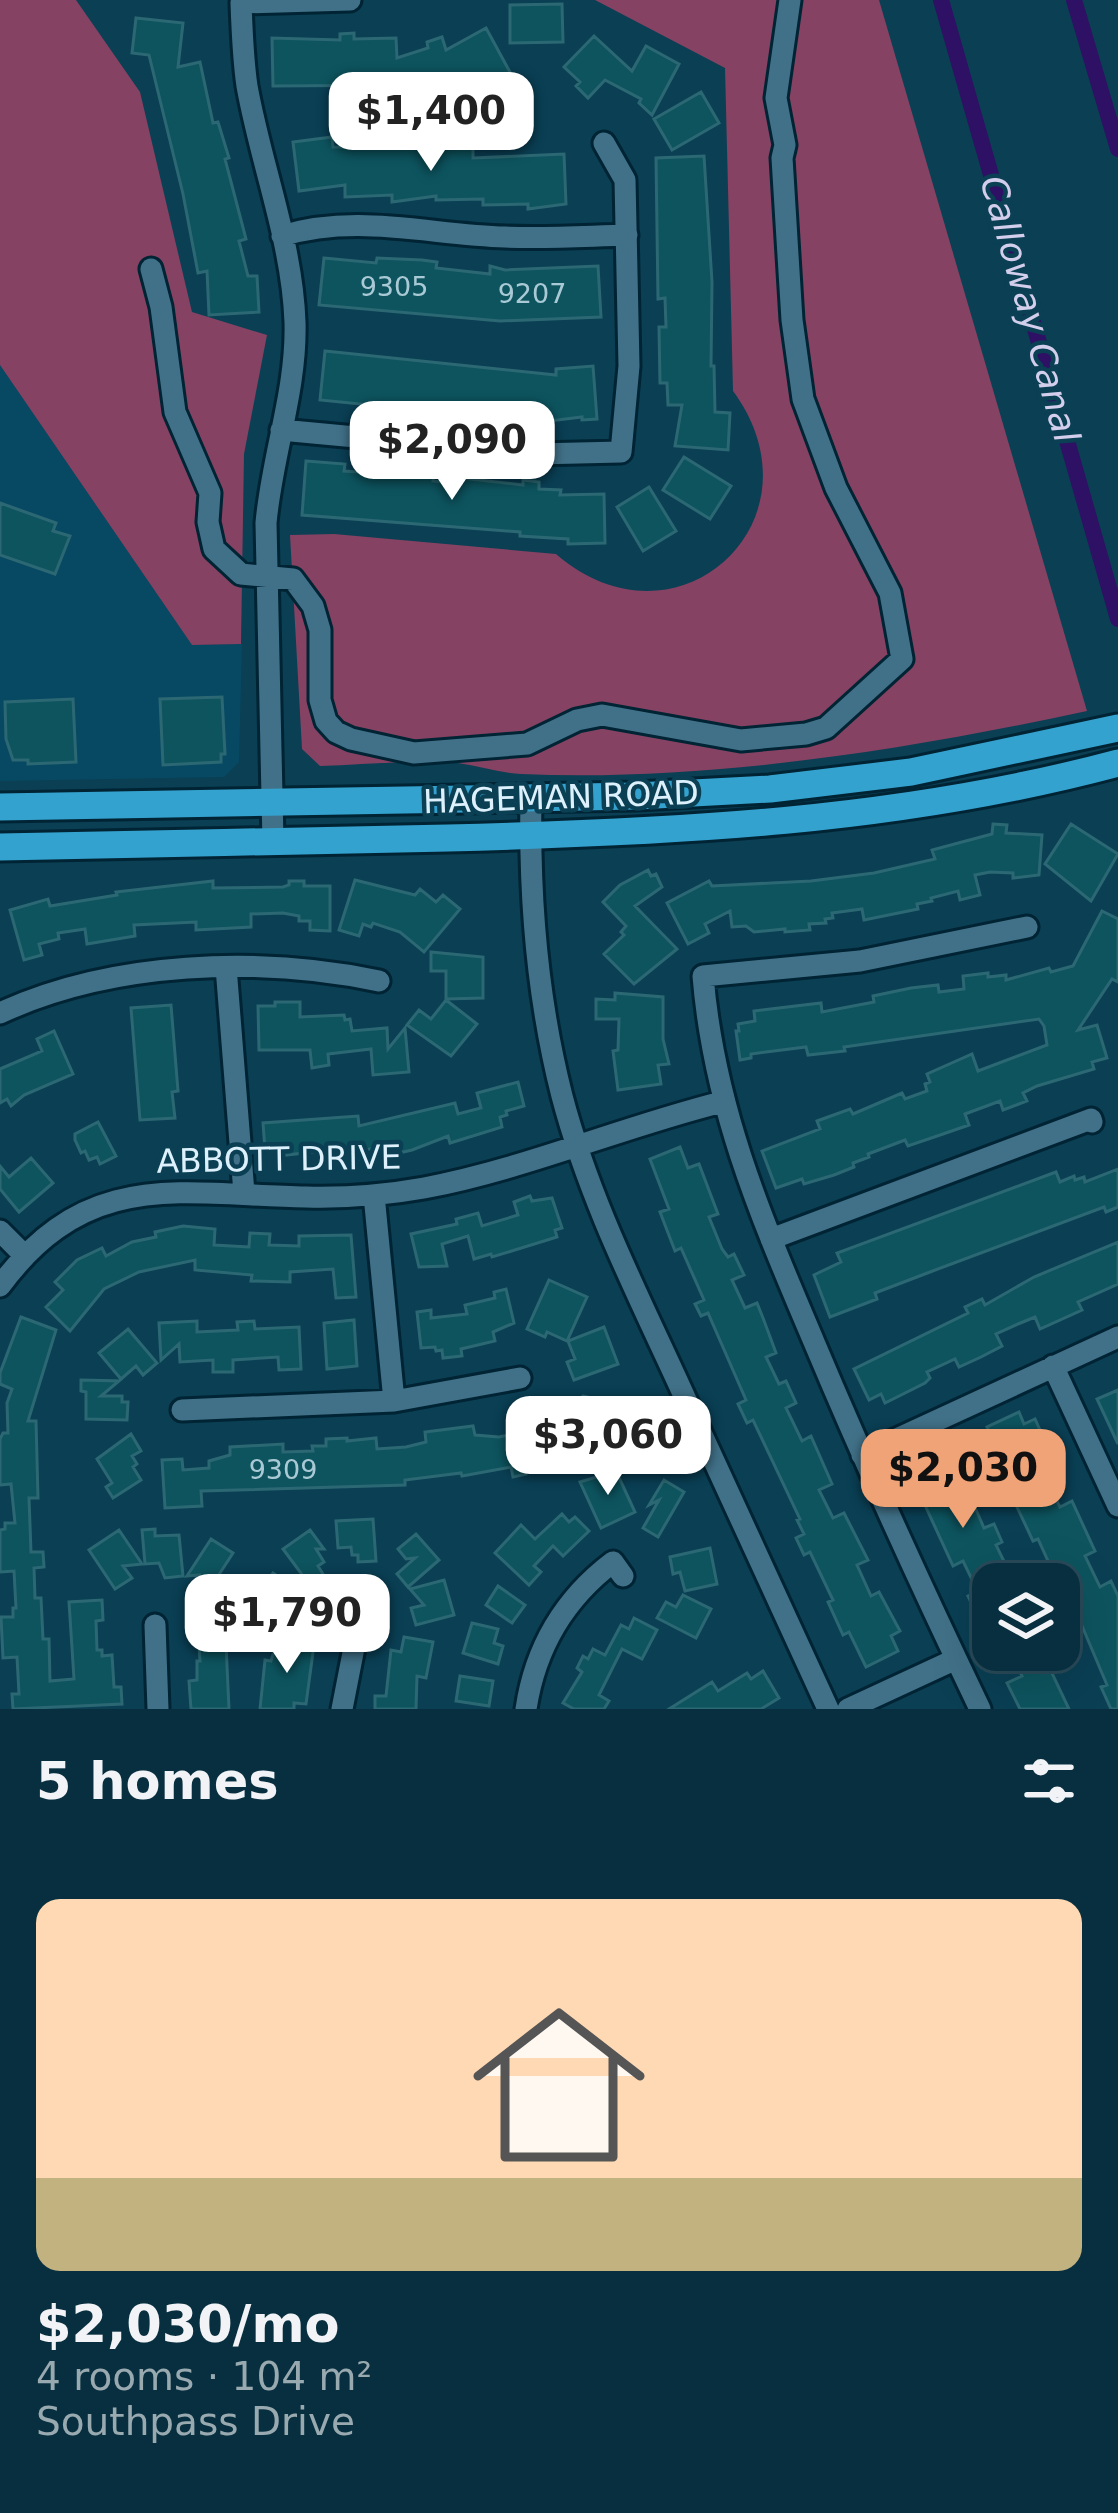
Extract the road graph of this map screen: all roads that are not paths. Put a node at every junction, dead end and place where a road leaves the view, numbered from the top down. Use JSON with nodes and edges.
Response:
{"nodes":[{"id":1,"x":350,"y":0,"type":"edge"},
{"id":2,"x":790,"y":0,"type":"edge"},
{"id":3,"x":604,"y":142,"type":"dead end"},
{"id":4,"x":627,"y":235,"type":"junction"},
{"id":5,"x":282,"y":236,"type":"junction"},
{"id":6,"x":151,"y":269,"type":"dead end"},
{"id":7,"x":281,"y":430,"type":"junction"},
{"id":8,"x":267,"y":576,"type":"junction"},
{"id":9,"x":1118,"y":728,"type":"edge"},
{"id":10,"x":1118,"y":763,"type":"edge"},
{"id":11,"x":531,"y":797,"type":"junction"},
{"id":12,"x":274,"y":802,"type":"junction"},
{"id":13,"x":0,"y":807,"type":"edge"},
{"id":14,"x":530,"y":836,"type":"junction"},
{"id":15,"x":273,"y":842,"type":"junction"},
{"id":16,"x":0,"y":847,"type":"edge"},
{"id":17,"x":1027,"y":927,"type":"dead end"},
{"id":18,"x":226,"y":968,"type":"junction"},
{"id":19,"x":380,"y":982,"type":"dead end"},
{"id":20,"x":0,"y":1012,"type":"edge"},
{"id":21,"x":722,"y":1102,"type":"junction"},
{"id":22,"x":1092,"y":1122,"type":"dead end"},
{"id":23,"x":576,"y":1144,"type":"junction"},
{"id":24,"x":244,"y":1193,"type":"junction"},
{"id":25,"x":374,"y":1195,"type":"junction"},
{"id":26,"x":0,"y":1231,"type":"edge"},
{"id":27,"x":770,"y":1239,"type":"junction"},
{"id":28,"x":25,"y":1256,"type":"junction"},
{"id":29,"x":0,"y":1286,"type":"edge"},
{"id":30,"x":1118,"y":1336,"type":"edge"},
{"id":31,"x":1053,"y":1366,"type":"junction"},
{"id":32,"x":520,"y":1378,"type":"dead end"},
{"id":33,"x":394,"y":1401,"type":"junction"},
{"id":34,"x":182,"y":1411,"type":"dead end"},
{"id":35,"x":862,"y":1455,"type":"junction"},
{"id":36,"x":1118,"y":1506,"type":"edge"},
{"id":37,"x":623,"y":1576,"type":"dead end"},
{"id":38,"x":361,"y":1612,"type":"dead end"},
{"id":39,"x":155,"y":1624,"type":"dead end"},
{"id":40,"x":956,"y":1659,"type":"junction"},
{"id":41,"x":158,"y":1709,"type":"edge"},
{"id":42,"x":342,"y":1709,"type":"edge"},
{"id":43,"x":526,"y":1709,"type":"edge"},
{"id":44,"x":828,"y":1709,"type":"edge"},
{"id":45,"x":848,"y":1709,"type":"edge"},
{"id":46,"x":980,"y":1709,"type":"edge"}],
"edges":[{"from":1,"to":5,"type":"street"},
{"from":2,"to":8,"type":"street"},
{"from":3,"to":4,"type":"street"},
{"from":4,"to":5,"type":"street"},
{"from":4,"to":7,"type":"street"},
{"from":5,"to":7,"type":"street"},
{"from":6,"to":8,"type":"street"},
{"from":7,"to":8,"type":"street"},
{"from":8,"to":12,"type":"street"},
{"from":9,"to":11,"type":"main road","name":"HAGEMAN ROAD"},
{"from":10,"to":14,"type":"main road","name":"HAGEMAN ROAD"},
{"from":11,"to":12,"type":"main road","name":"HAGEMAN ROAD"},
{"from":11,"to":14,"type":"street"},
{"from":12,"to":13,"type":"main road","name":"HAGEMAN ROAD"},
{"from":12,"to":15,"type":"street"},
{"from":14,"to":15,"type":"main road","name":"HAGEMAN ROAD"},
{"from":14,"to":23,"type":"street"},
{"from":15,"to":16,"type":"main road","name":"HAGEMAN ROAD"},
{"from":17,"to":21,"type":"street"},
{"from":18,"to":19,"type":"street"},
{"from":18,"to":20,"type":"street"},
{"from":18,"to":24,"type":"street"},
{"from":21,"to":23,"type":"street","name":"ABBOTT DRIVE"},
{"from":21,"to":27,"type":"street"},
{"from":22,"to":27,"type":"street"},
{"from":23,"to":25,"type":"street","name":"ABBOTT DRIVE"},
{"from":23,"to":44,"type":"street"},
{"from":24,"to":25,"type":"street","name":"ABBOTT DRIVE"},
{"from":24,"to":28,"type":"street","name":"ABBOTT DRIVE"},
{"from":25,"to":33,"type":"street"},
{"from":26,"to":28,"type":"street"},
{"from":27,"to":35,"type":"street"},
{"from":28,"to":29,"type":"street","name":"ABBOTT DRIVE"},
{"from":30,"to":31,"type":"street"},
{"from":31,"to":35,"type":"street"},
{"from":31,"to":36,"type":"street"},
{"from":32,"to":33,"type":"street"},
{"from":33,"to":34,"type":"street"},
{"from":35,"to":40,"type":"street"},
{"from":37,"to":43,"type":"street"},
{"from":38,"to":42,"type":"street"},
{"from":39,"to":41,"type":"street"},
{"from":40,"to":45,"type":"street"},
{"from":40,"to":46,"type":"street"}]}
